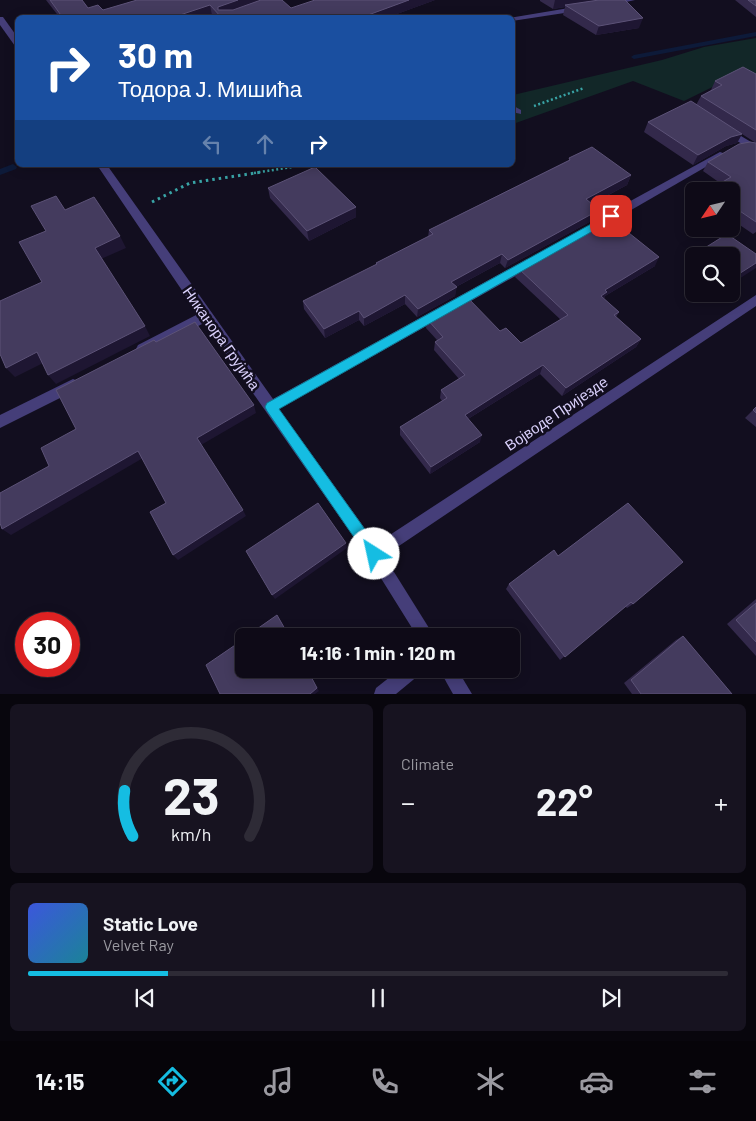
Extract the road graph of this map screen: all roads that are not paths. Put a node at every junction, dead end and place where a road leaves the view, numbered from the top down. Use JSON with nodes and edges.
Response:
{"nodes":[{"id":1,"x":631,"y":0,"type":"edge"},
{"id":2,"x":601,"y":5,"type":"edge"},
{"id":3,"x":591,"y":6,"type":"edge"},
{"id":4,"x":0,"y":19,"type":"edge"},
{"id":5,"x":515,"y":19,"type":"edge"},
{"id":6,"x":15,"y":40,"type":"edge"},
{"id":7,"x":713,"y":122,"type":"edge"},
{"id":8,"x":755,"y":149,"type":"edge"},
{"id":9,"x":103,"y":167,"type":"edge"},
{"id":10,"x":583,"y":232,"type":"edge"},
{"id":11,"x":540,"y":257,"type":"edge"},
{"id":12,"x":756,"y":300,"type":"edge"},
{"id":13,"x":206,"y":316,"type":"junction"},
{"id":14,"x":129,"y":356,"type":"edge"},
{"id":15,"x":86,"y":378,"type":"edge"},
{"id":16,"x":271,"y":407,"type":"junction"},
{"id":17,"x":0,"y":422,"type":"edge"},
{"id":18,"x":374,"y":554,"type":"junction"},
{"id":19,"x":421,"y":628,"type":"edge"},
{"id":20,"x":402,"y":678,"type":"edge"},
{"id":21,"x":453,"y":678,"type":"edge"},
{"id":22,"x":382,"y":694,"type":"edge"},
{"id":23,"x":464,"y":694,"type":"edge"}],
"edges":[{"from":1,"to":2,"type":"street"},
{"from":3,"to":5,"type":"street"},
{"from":4,"to":6,"type":"street"},
{"from":7,"to":8,"type":"street"},
{"from":8,"to":10,"type":"street"},
{"from":9,"to":13,"type":"street","name":"Никанора Грујића"},
{"from":11,"to":16,"type":"street"},
{"from":12,"to":18,"type":"street","name":"Војводе Пријезде"},
{"from":13,"to":14,"type":"street"},
{"from":13,"to":16,"type":"street","name":"Никанора Грујића"},
{"from":15,"to":17,"type":"street"},
{"from":16,"to":18,"type":"street","name":"Никанора Грујића"},
{"from":18,"to":19,"type":"street","name":"Никанора Грујића"},
{"from":20,"to":22,"type":"street"},
{"from":21,"to":23,"type":"street"}]}
